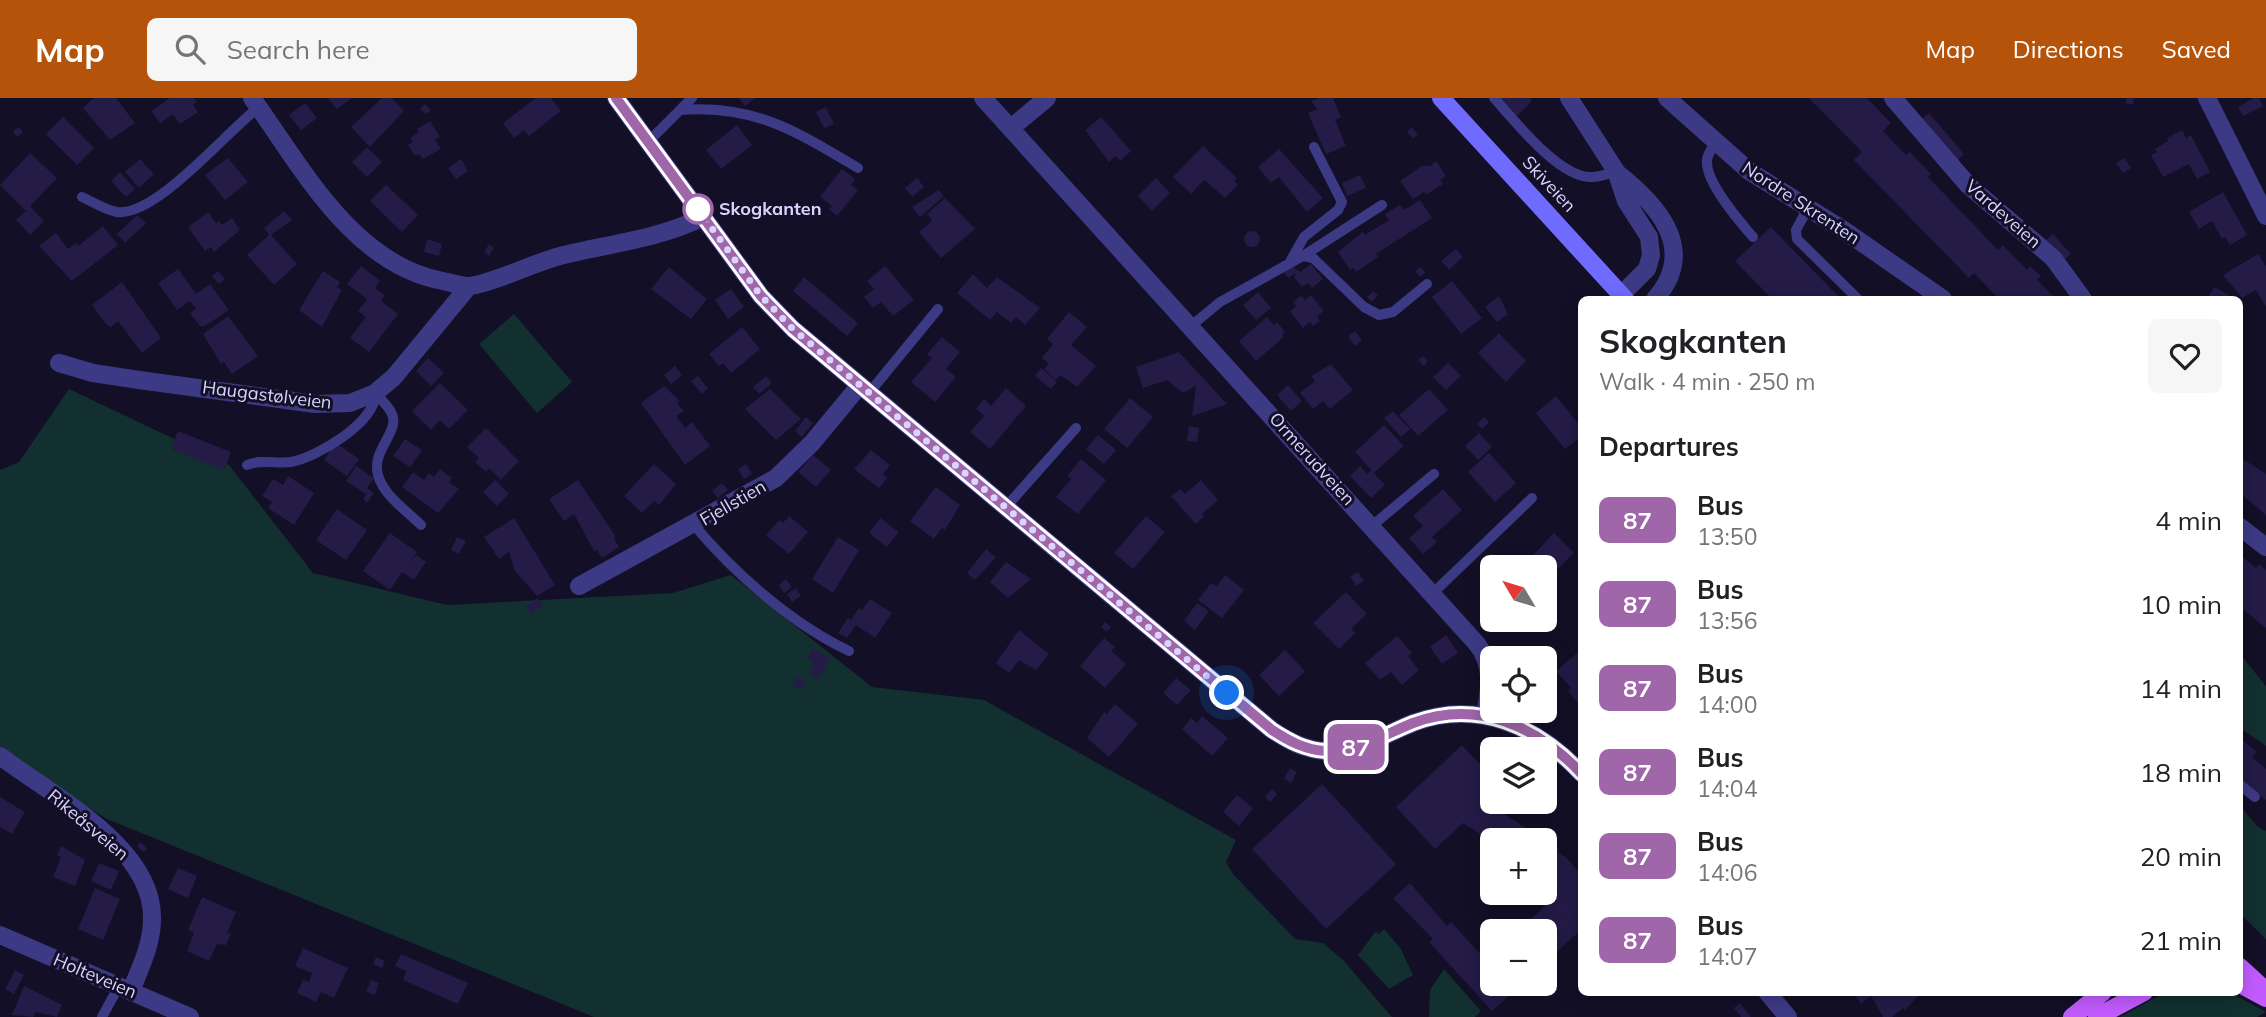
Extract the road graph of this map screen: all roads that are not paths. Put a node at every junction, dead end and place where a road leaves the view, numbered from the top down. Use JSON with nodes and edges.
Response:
{"nodes":[{"id":1,"x":616,"y":98,"type":"edge"},
{"id":2,"x":692,"y":98,"type":"edge"},
{"id":3,"x":983,"y":98,"type":"edge"},
{"id":4,"x":1047,"y":98,"type":"edge"},
{"id":5,"x":1441,"y":98,"type":"edge"},
{"id":6,"x":1494,"y":98,"type":"edge"},
{"id":7,"x":1569,"y":98,"type":"edge"},
{"id":8,"x":1667,"y":98,"type":"edge"},
{"id":9,"x":1893,"y":98,"type":"edge"},
{"id":10,"x":2207,"y":98,"type":"edge"},
{"id":11,"x":256,"y":103,"type":"edge"},
{"id":12,"x":680,"y":110,"type":"junction"},
{"id":13,"x":1011,"y":128,"type":"junction"},
{"id":14,"x":648,"y":142,"type":"junction"},
{"id":15,"x":1715,"y":143,"type":"junction"},
{"id":16,"x":1314,"y":147,"type":"dead end"},
{"id":17,"x":858,"y":168,"type":"dead end"},
{"id":18,"x":1616,"y":171,"type":"junction"},
{"id":19,"x":82,"y":197,"type":"dead end"},
{"id":20,"x":1382,"y":205,"type":"dead end"},
{"id":21,"x":1808,"y":208,"type":"junction"},
{"id":22,"x":2266,"y":216,"type":"edge"},
{"id":23,"x":703,"y":217,"type":"junction"},
{"id":24,"x":1754,"y":237,"type":"dead end"},
{"id":25,"x":1303,"y":256,"type":"junction"},
{"id":26,"x":1291,"y":260,"type":"junction"},
{"id":27,"x":1427,"y":284,"type":"dead end"},
{"id":28,"x":469,"y":286,"type":"junction"},
{"id":29,"x":1622,"y":296,"type":"edge"},
{"id":30,"x":1624,"y":296,"type":"edge"},
{"id":31,"x":1657,"y":296,"type":"edge"},
{"id":32,"x":1855,"y":296,"type":"edge"},
{"id":33,"x":1935,"y":296,"type":"edge"},
{"id":34,"x":2081,"y":296,"type":"edge"},
{"id":35,"x":938,"y":309,"type":"dead end"},
{"id":36,"x":1191,"y":326,"type":"junction"},
{"id":37,"x":58,"y":363,"type":"dead end"},
{"id":38,"x":864,"y":389,"type":"junction"},
{"id":39,"x":374,"y":393,"type":"junction"},
{"id":40,"x":1076,"y":428,"type":"dead end"},
{"id":41,"x":247,"y":465,"type":"dead end"},
{"id":42,"x":1434,"y":474,"type":"dead end"},
{"id":43,"x":1532,"y":498,"type":"dead end"},
{"id":44,"x":1005,"y":508,"type":"junction"},
{"id":45,"x":421,"y":525,"type":"dead end"},
{"id":46,"x":694,"y":525,"type":"junction"},
{"id":47,"x":1373,"y":525,"type":"junction"},
{"id":48,"x":2243,"y":529,"type":"edge"},
{"id":49,"x":2266,"y":547,"type":"edge"},
{"id":50,"x":579,"y":586,"type":"dead end"},
{"id":51,"x":1432,"y":594,"type":"junction"},
{"id":52,"x":849,"y":651,"type":"dead end"},
{"id":53,"x":1480,"y":651,"type":"edge"},
{"id":54,"x":1480,"y":715,"type":"edge"},
{"id":55,"x":1512,"y":723,"type":"edge"},
{"id":56,"x":0,"y":756,"type":"edge"},
{"id":57,"x":1578,"y":770,"type":"edge"},
{"id":58,"x":2243,"y":787,"type":"edge"},
{"id":59,"x":2255,"y":797,"type":"dead end"},
{"id":60,"x":0,"y":934,"type":"edge"},
{"id":61,"x":2243,"y":970,"type":"edge"},
{"id":62,"x":2243,"y":986,"type":"edge"},
{"id":63,"x":125,"y":989,"type":"junction"},
{"id":64,"x":2266,"y":992,"type":"edge"},
{"id":65,"x":1770,"y":996,"type":"edge"},
{"id":66,"x":2098,"y":996,"type":"edge"},
{"id":67,"x":2136,"y":996,"type":"edge"},
{"id":68,"x":2266,"y":998,"type":"edge"},
{"id":69,"x":102,"y":1017,"type":"edge"},
{"id":70,"x":190,"y":1017,"type":"edge"},
{"id":71,"x":1788,"y":1017,"type":"edge"},
{"id":72,"x":2072,"y":1017,"type":"edge"},
{"id":73,"x":2097,"y":1017,"type":"edge"}],
"edges":[{"from":1,"to":14,"type":"street"},
{"from":2,"to":12,"type":"lane"},
{"from":3,"to":13,"type":"street","name":"Ormerudveien"},
{"from":4,"to":13,"type":"street"},
{"from":5,"to":29,"type":"main road","name":"Skiveien"},
{"from":6,"to":18,"type":"lane"},
{"from":7,"to":18,"type":"street"},
{"from":8,"to":15,"type":"street","name":"Nordre Skrenten"},
{"from":9,"to":34,"type":"street","name":"Vardeveien"},
{"from":10,"to":22,"type":"street"},
{"from":11,"to":19,"type":"lane"},
{"from":11,"to":28,"type":"street"},
{"from":12,"to":14,"type":"lane"},
{"from":12,"to":17,"type":"lane"},
{"from":13,"to":36,"type":"street","name":"Ormerudveien"},
{"from":14,"to":23,"type":"street"},
{"from":15,"to":21,"type":"street","name":"Nordre Skrenten"},
{"from":15,"to":24,"type":"lane"},
{"from":16,"to":26,"type":"lane"},
{"from":18,"to":30,"type":"street"},
{"from":18,"to":31,"type":"street"},
{"from":20,"to":25,"type":"lane"},
{"from":21,"to":32,"type":"lane"},
{"from":21,"to":33,"type":"street","name":"Nordre Skrenten"},
{"from":23,"to":28,"type":"street"},
{"from":23,"to":38,"type":"street"},
{"from":25,"to":26,"type":"lane"},
{"from":25,"to":27,"type":"lane"},
{"from":26,"to":36,"type":"lane"},
{"from":28,"to":39,"type":"street","name":"Haugastølveien"},
{"from":35,"to":38,"type":"lane"},
{"from":36,"to":47,"type":"street","name":"Ormerudveien"},
{"from":37,"to":39,"type":"street","name":"Haugastølveien"},
{"from":38,"to":44,"type":"street"},
{"from":38,"to":46,"type":"street","name":"Fjellstien"},
{"from":39,"to":41,"type":"lane"},
{"from":39,"to":45,"type":"lane"},
{"from":40,"to":44,"type":"lane"},
{"from":42,"to":47,"type":"lane"},
{"from":43,"to":51,"type":"lane"},
{"from":44,"to":54,"type":"street"},
{"from":46,"to":50,"type":"street","name":"Fjellstien"},
{"from":46,"to":52,"type":"lane"},
{"from":47,"to":51,"type":"street","name":"Ormerudveien"},
{"from":48,"to":49,"type":"street"},
{"from":51,"to":53,"type":"street","name":"Ormerudveien"},
{"from":55,"to":57,"type":"street"},
{"from":56,"to":63,"type":"street","name":"Rikeåsveien"},
{"from":58,"to":59,"type":"lane"},
{"from":60,"to":63,"type":"street","name":"Holteveien"},
{"from":61,"to":64,"type":"main road"},
{"from":62,"to":68,"type":"main road"},
{"from":63,"to":69,"type":"lane"},
{"from":63,"to":70,"type":"street","name":"Holteveien"},
{"from":65,"to":71,"type":"street"},
{"from":66,"to":72,"type":"main road"},
{"from":67,"to":73,"type":"main road"}]}
